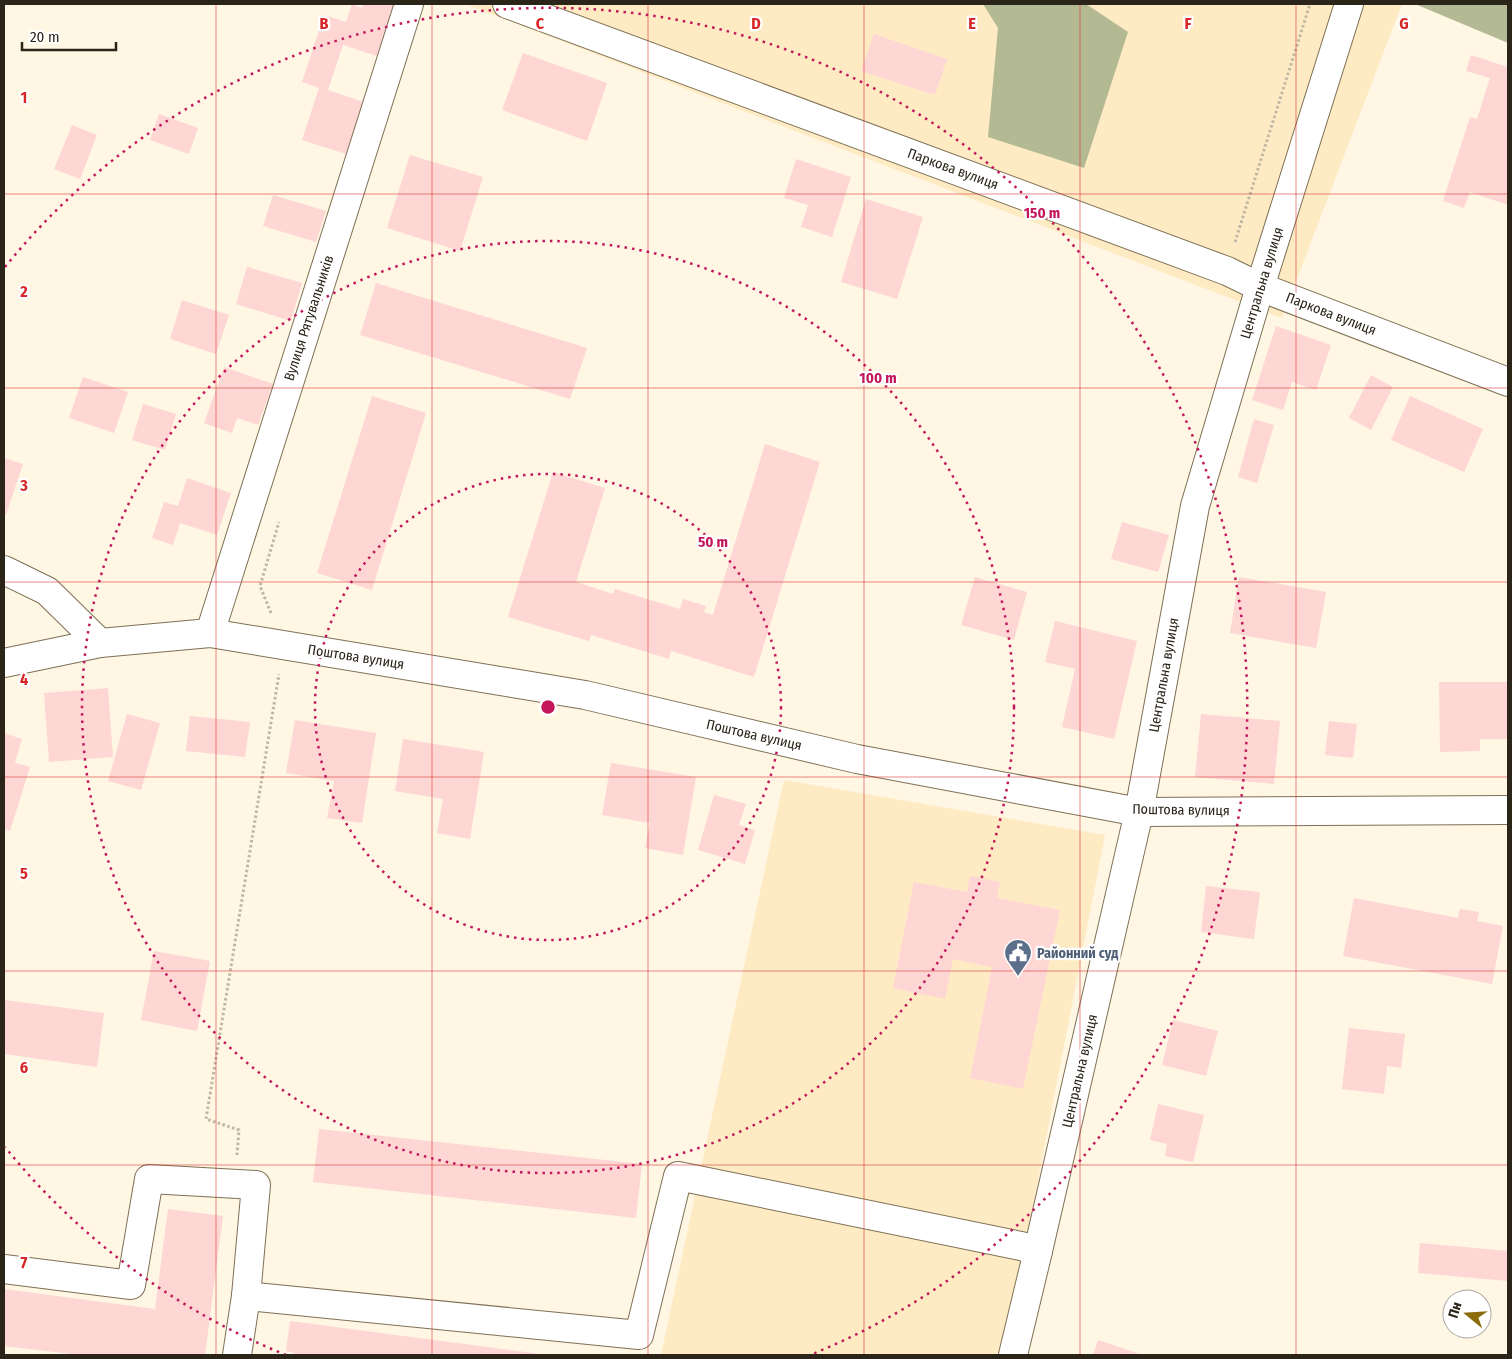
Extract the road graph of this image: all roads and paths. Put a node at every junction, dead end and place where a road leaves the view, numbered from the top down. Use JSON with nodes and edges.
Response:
{"nodes":[{"id":1,"x":409,"y":4,"type":"edge"},
{"id":2,"x":507,"y":4,"type":"edge"},
{"id":3,"x":1349,"y":4,"type":"edge"},
{"id":4,"x":1260,"y":287,"type":"junction"},
{"id":5,"x":1508,"y":382,"type":"edge"},
{"id":6,"x":4,"y":570,"type":"edge"},
{"id":7,"x":210,"y":633,"type":"junction"},
{"id":8,"x":100,"y":643,"type":"junction"},
{"id":9,"x":284,"y":645,"type":"junction"},
{"id":10,"x":4,"y":663,"type":"edge"},
{"id":11,"x":1508,"y":810,"type":"edge"},
{"id":12,"x":1139,"y":812,"type":"junction"},
{"id":13,"x":235,"y":1184,"type":"junction"},
{"id":14,"x":1038,"y":1251,"type":"junction"},
{"id":15,"x":4,"y":1269,"type":"edge"},
{"id":16,"x":246,"y":1296,"type":"junction"},
{"id":17,"x":237,"y":1355,"type":"edge"},
{"id":18,"x":1013,"y":1355,"type":"edge"}],
"edges":[{"from":1,"to":7,"type":"street","name":"Вулиця Рятувальників"},
{"from":2,"to":4,"type":"street","name":"Паркова вулиця"},
{"from":3,"to":4,"type":"street","name":"Центральна вулиця"},
{"from":4,"to":5,"type":"street","name":"Паркова вулиця"},
{"from":4,"to":12,"type":"street","name":"Центральна вулиця"},
{"from":6,"to":8,"type":"street"},
{"from":7,"to":8,"type":"street","name":"Поштова вулиця"},
{"from":7,"to":9,"type":"street","name":"Поштова вулиця"},
{"from":8,"to":10,"type":"street","name":"Поштова вулиця"},
{"from":9,"to":12,"type":"street","name":"Поштова вулиця"},
{"from":9,"to":13,"type":"path"},
{"from":11,"to":12,"type":"street","name":"Поштова вулиця"},
{"from":12,"to":14,"type":"street","name":"Центральна вулиця"},
{"from":13,"to":15,"type":"street"},
{"from":13,"to":16,"type":"street"},
{"from":14,"to":16,"type":"street"},
{"from":14,"to":18,"type":"street","name":"Центральна вулиця"},
{"from":16,"to":17,"type":"street"}]}
